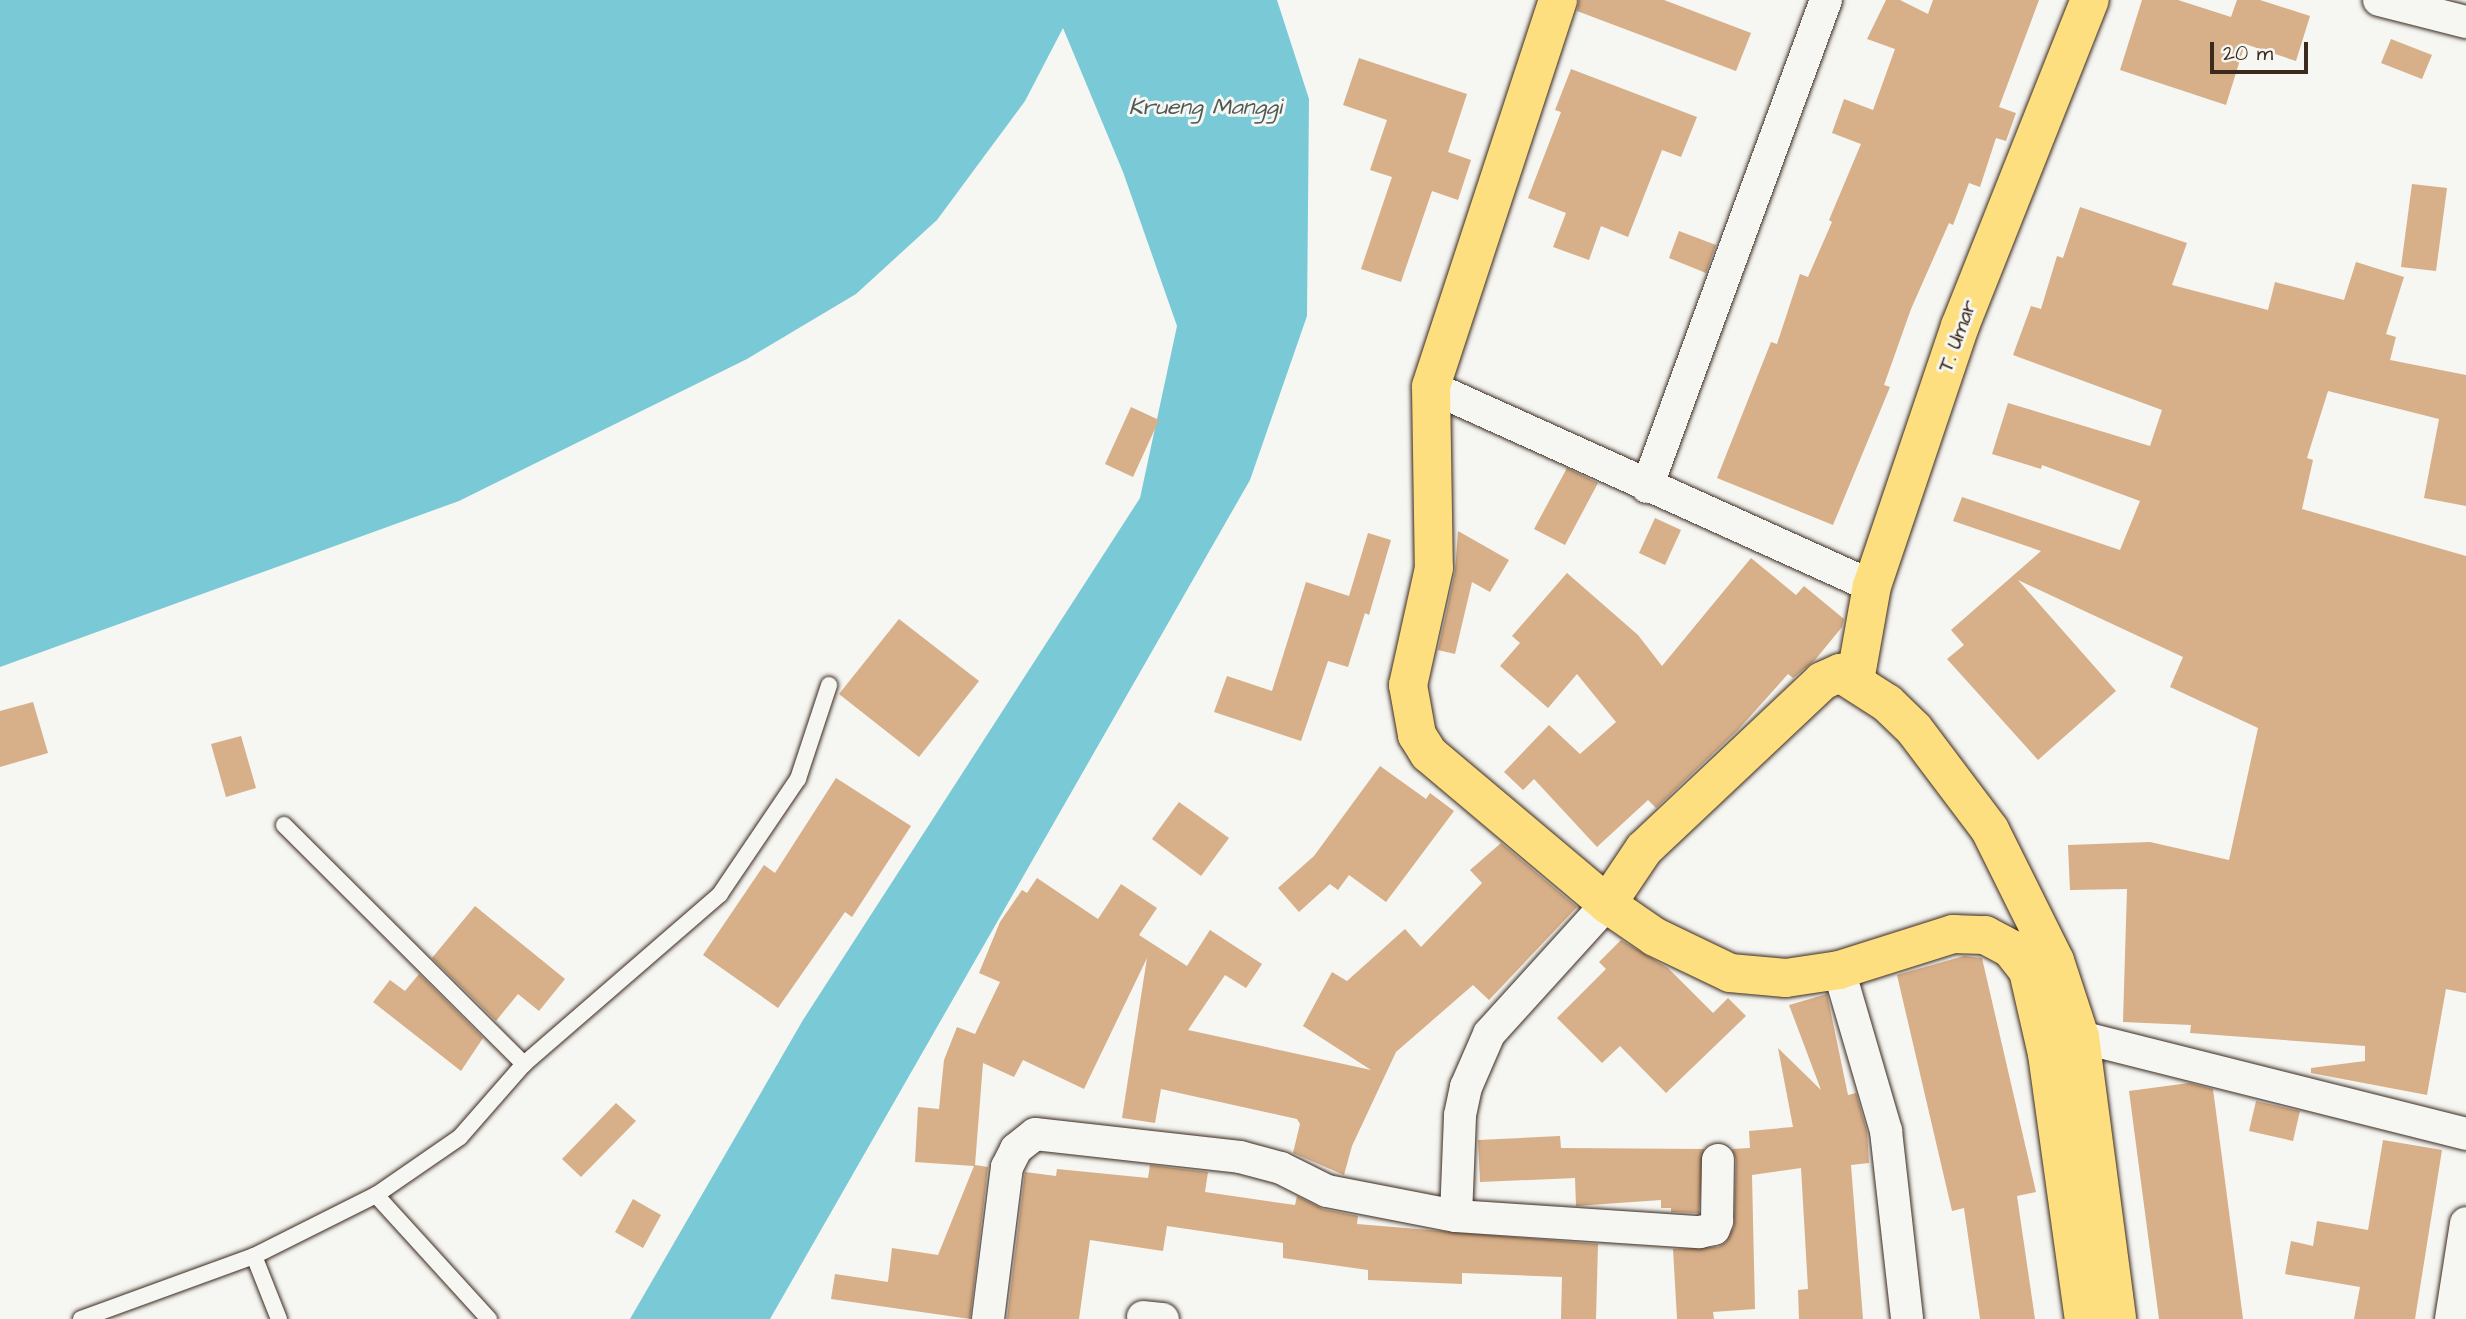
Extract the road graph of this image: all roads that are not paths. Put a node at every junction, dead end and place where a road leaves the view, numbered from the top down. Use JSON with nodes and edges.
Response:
{"nodes":[{"id":1,"x":1558,"y":0,"type":"edge"},
{"id":2,"x":1826,"y":0,"type":"edge"},
{"id":3,"x":2090,"y":0,"type":"edge"},
{"id":4,"x":2379,"y":0,"type":"edge"},
{"id":5,"x":2466,"y":22,"type":"edge"},
{"id":6,"x":1431,"y":387,"type":"junction"},
{"id":7,"x":1647,"y":487,"type":"junction"},
{"id":8,"x":1872,"y":586,"type":"junction"},
{"id":9,"x":1855,"y":681,"type":"junction"},
{"id":10,"x":829,"y":685,"type":"dead end"},
{"id":11,"x":284,"y":825,"type":"dead end"},
{"id":12,"x":1607,"y":904,"type":"junction"},
{"id":13,"x":1839,"y":970,"type":"junction"},
{"id":14,"x":2080,"y":1037,"type":"junction"},
{"id":15,"x":524,"y":1064,"type":"junction"},
{"id":16,"x":2466,"y":1134,"type":"edge"},
{"id":17,"x":1718,"y":1160,"type":"dead end"},
{"id":18,"x":376,"y":1195,"type":"junction"},
{"id":19,"x":1456,"y":1216,"type":"junction"},
{"id":20,"x":2465,"y":1236,"type":"edge"},
{"id":21,"x":254,"y":1256,"type":"junction"},
{"id":22,"x":81,"y":1319,"type":"edge"},
{"id":23,"x":279,"y":1319,"type":"edge"},
{"id":24,"x":489,"y":1319,"type":"edge"},
{"id":25,"x":988,"y":1319,"type":"edge"},
{"id":26,"x":1907,"y":1319,"type":"edge"},
{"id":27,"x":2084,"y":1319,"type":"edge"},
{"id":28,"x":2117,"y":1319,"type":"edge"},
{"id":29,"x":2451,"y":1319,"type":"edge"}],
"edges":[{"from":1,"to":6,"type":"main road"},
{"from":2,"to":7,"type":"street"},
{"from":3,"to":8,"type":"main road","name":"T. Umar"},
{"from":4,"to":5,"type":"street"},
{"from":6,"to":7,"type":"street"},
{"from":6,"to":12,"type":"main road"},
{"from":7,"to":8,"type":"street"},
{"from":8,"to":9,"type":"main road","name":"T. Umar"},
{"from":9,"to":12,"type":"main road"},
{"from":9,"to":14,"type":"main road"},
{"from":10,"to":15,"type":"lane"},
{"from":11,"to":15,"type":"lane"},
{"from":12,"to":13,"type":"main road"},
{"from":12,"to":19,"type":"street"},
{"from":13,"to":26,"type":"street"},
{"from":13,"to":27,"type":"main road"},
{"from":14,"to":16,"type":"street"},
{"from":14,"to":28,"type":"main road"},
{"from":15,"to":18,"type":"lane"},
{"from":17,"to":19,"type":"street"},
{"from":18,"to":21,"type":"lane"},
{"from":18,"to":24,"type":"lane"},
{"from":19,"to":25,"type":"street"},
{"from":20,"to":29,"type":"street"},
{"from":21,"to":22,"type":"lane"},
{"from":21,"to":23,"type":"lane"}]}
